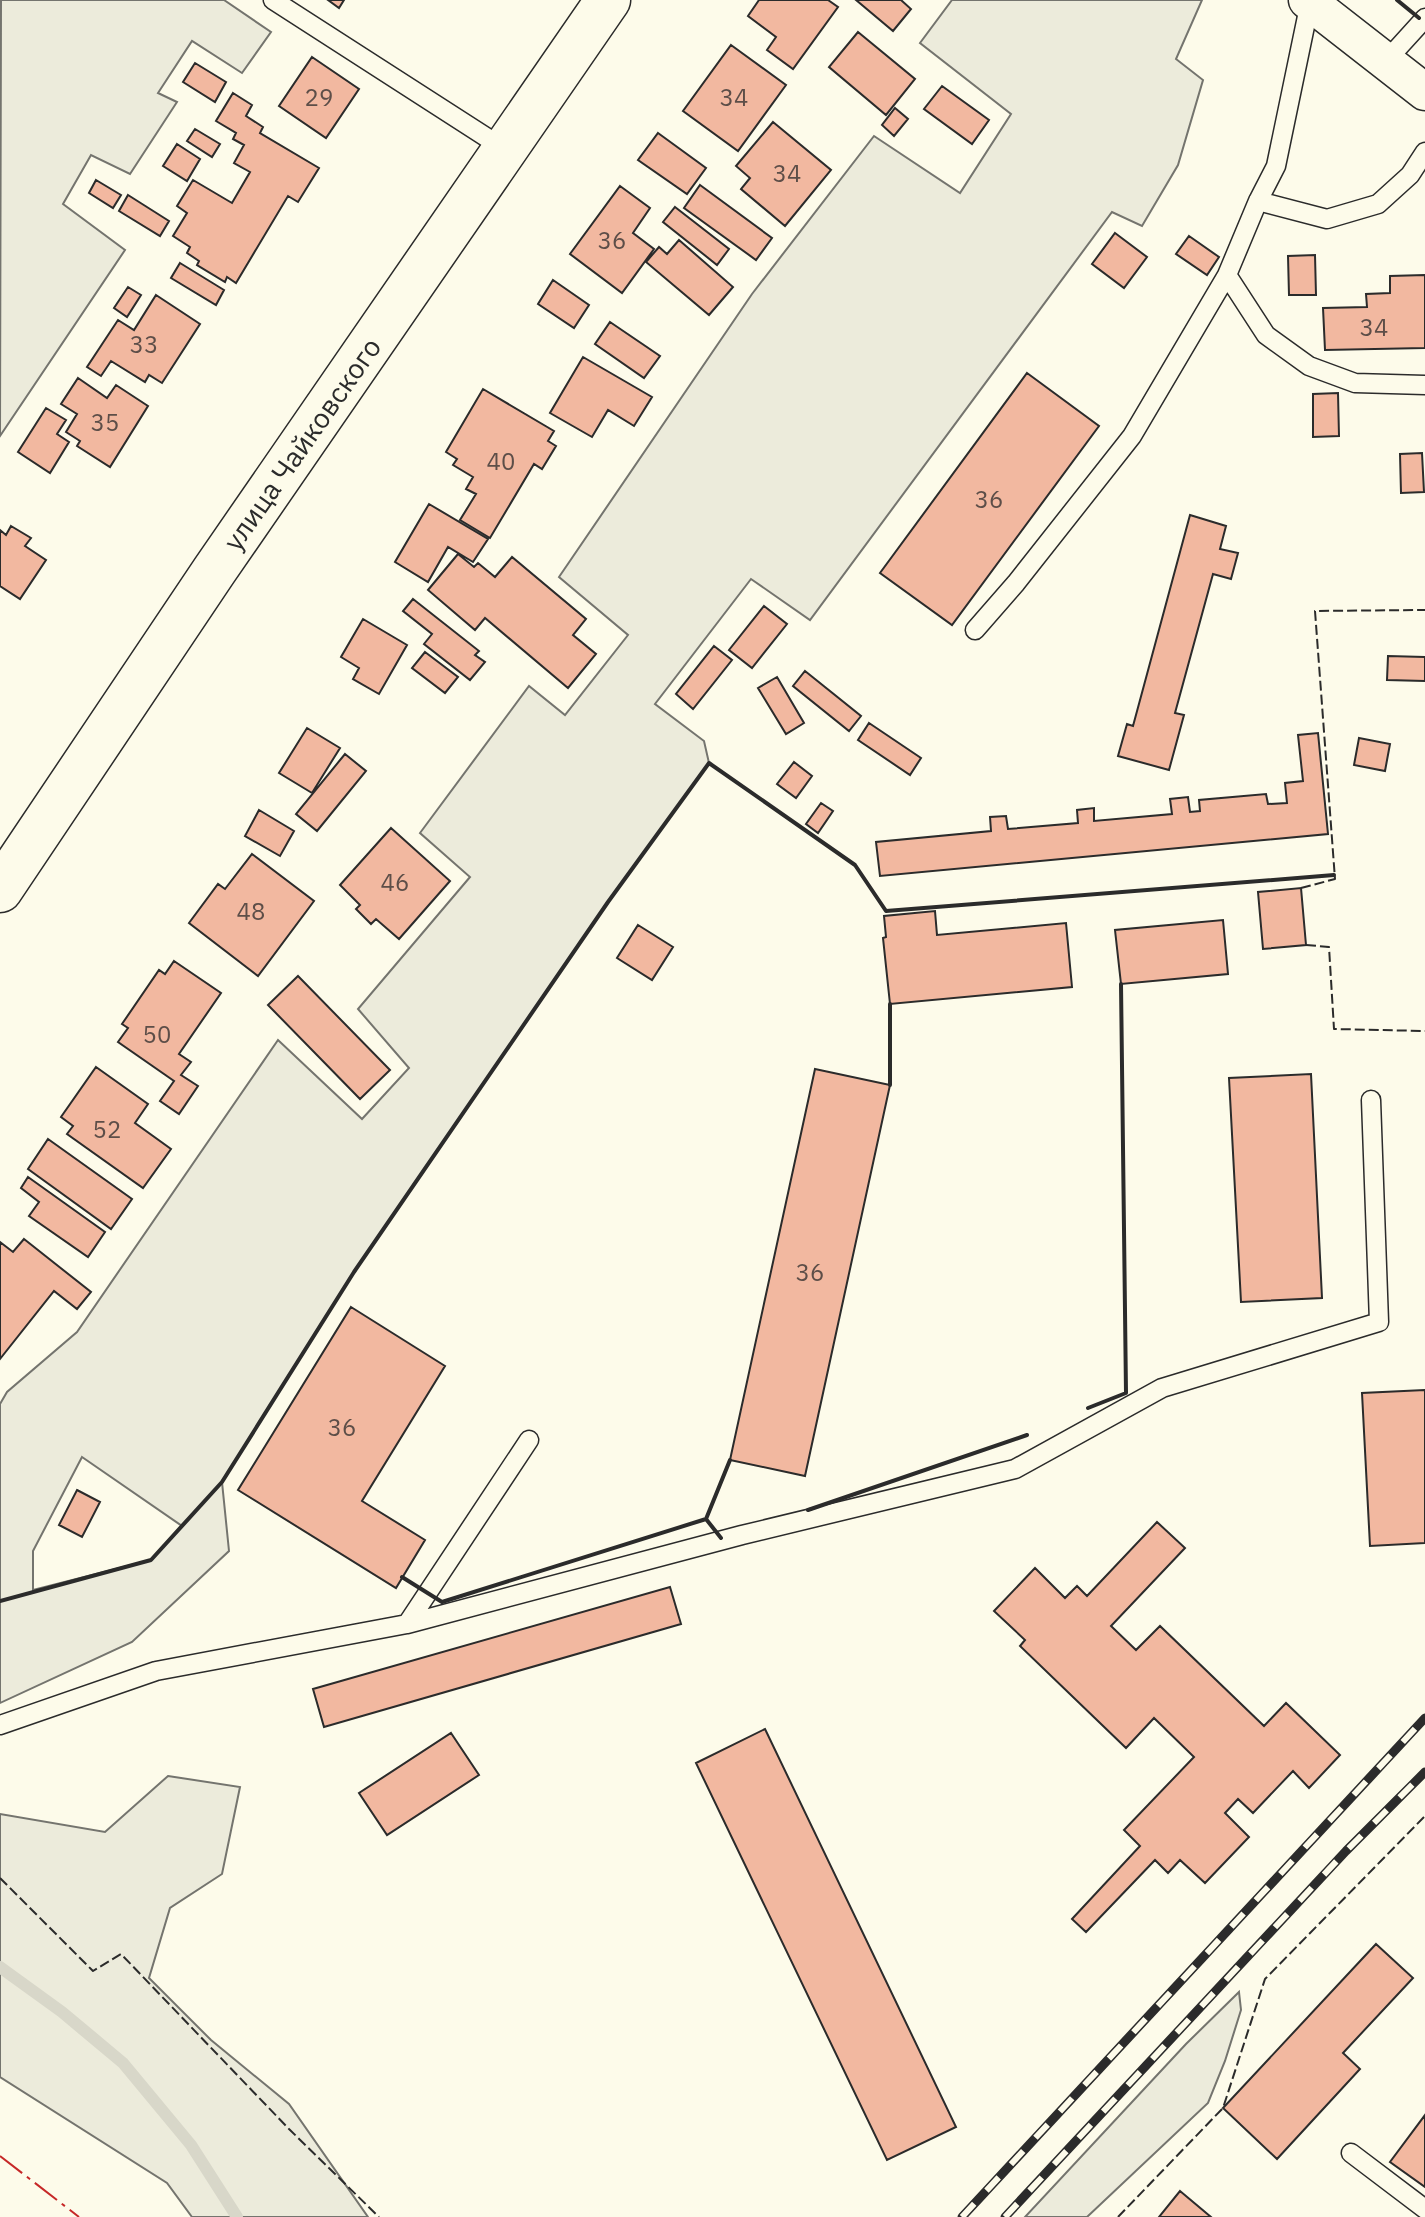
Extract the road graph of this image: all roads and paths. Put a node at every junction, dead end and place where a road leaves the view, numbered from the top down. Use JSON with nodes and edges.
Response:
{"nodes":[{"id":1,"x":273,"y":0,"type":"edge"},
{"id":2,"x":608,"y":0,"type":"edge"},
{"id":3,"x":1309,"y":1,"type":"edge"},
{"id":4,"x":1425,"y":18,"type":"edge"},
{"id":5,"x":1386,"y":61,"type":"junction"},
{"id":6,"x":1425,"y":92,"type":"edge"},
{"id":7,"x":506,"y":150,"type":"junction"},
{"id":8,"x":1425,"y":152,"type":"edge"},
{"id":9,"x":1258,"y":201,"type":"junction"},
{"id":10,"x":1227,"y":275,"type":"junction"},
{"id":11,"x":1425,"y":385,"type":"edge"},
{"id":12,"x":975,"y":630,"type":"dead end"},
{"id":13,"x":0,"y":890,"type":"edge"},
{"id":14,"x":1371,"y":1100,"type":"dead end"},
{"id":15,"x":529,"y":1440,"type":"dead end"},
{"id":16,"x":407,"y":1624,"type":"junction"},
{"id":17,"x":0,"y":1725,"type":"edge"},
{"id":18,"x":1351,"y":2153,"type":"dead end"},
{"id":19,"x":1425,"y":2209,"type":"edge"}],
"edges":[{"from":1,"to":7,"type":"lane"},
{"from":2,"to":7,"type":"main road","name":"улица Чайковского"},
{"from":3,"to":5,"type":"street"},
{"from":3,"to":9,"type":"lane"},
{"from":4,"to":5,"type":"lane"},
{"from":5,"to":6,"type":"street"},
{"from":7,"to":13,"type":"main road","name":"улица Чайковского"},
{"from":8,"to":9,"type":"lane"},
{"from":9,"to":10,"type":"lane"},
{"from":10,"to":11,"type":"lane"},
{"from":10,"to":12,"type":"lane"},
{"from":14,"to":16,"type":"lane"},
{"from":15,"to":16,"type":"lane"},
{"from":16,"to":17,"type":"lane"},
{"from":18,"to":19,"type":"lane"}]}
